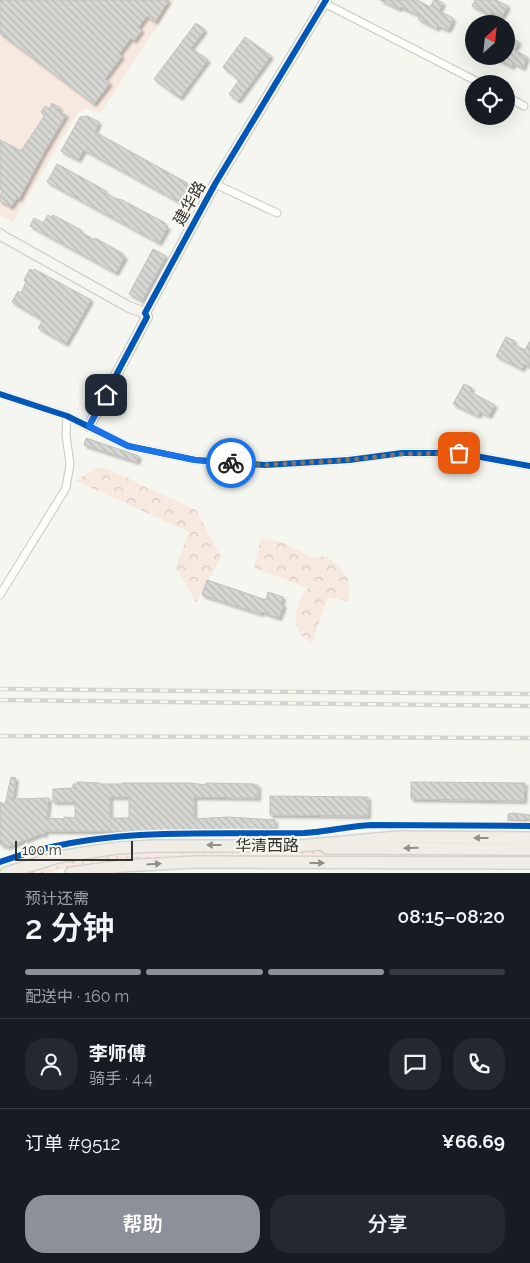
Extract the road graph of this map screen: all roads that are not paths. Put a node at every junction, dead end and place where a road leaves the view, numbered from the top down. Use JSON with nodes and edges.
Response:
{"nodes":[{"id":1,"x":325,"y":2,"type":"edge"},
{"id":2,"x":465,"y":75,"type":"edge"},
{"id":3,"x":515,"y":101,"type":"edge"},
{"id":4,"x":524,"y":106,"type":"dead end"},
{"id":5,"x":215,"y":184,"type":"junction"},
{"id":6,"x":277,"y":213,"type":"dead end"},
{"id":7,"x":0,"y":234,"type":"edge"},
{"id":8,"x":145,"y":312,"type":"junction"},
{"id":9,"x":0,"y":394,"type":"edge"},
{"id":10,"x":67,"y":416,"type":"junction"},
{"id":11,"x":89,"y":426,"type":"junction"},
{"id":12,"x":530,"y":466,"type":"edge"},
{"id":13,"x":0,"y":595,"type":"edge"},
{"id":14,"x":530,"y":838,"type":"edge"},
{"id":15,"x":299,"y":846,"type":"junction"},
{"id":16,"x":530,"y":848,"type":"edge"},
{"id":17,"x":530,"y":863,"type":"edge"},
{"id":18,"x":6,"y":873,"type":"edge"},
{"id":19,"x":71,"y":873,"type":"edge"}],
"edges":[{"from":1,"to":2,"type":"street"},
{"from":1,"to":5,"type":"street","name":"建华路"},
{"from":3,"to":4,"type":"street"},
{"from":5,"to":6,"type":"street"},
{"from":5,"to":8,"type":"street","name":"建华路"},
{"from":7,"to":8,"type":"street"},
{"from":8,"to":11,"type":"street","name":"建华路"},
{"from":9,"to":10,"type":"street"},
{"from":10,"to":11,"type":"street"},
{"from":10,"to":13,"type":"street"},
{"from":11,"to":12,"type":"street"},
{"from":14,"to":15,"type":"main road","name":"华清西路","one_way":true},
{"from":16,"to":15,"type":"main road","one_way":true},
{"from":15,"to":18,"type":"main road","name":"华清西路","one_way":true},
{"from":19,"to":17,"type":"main road","name":"华清西路","one_way":true}]}
